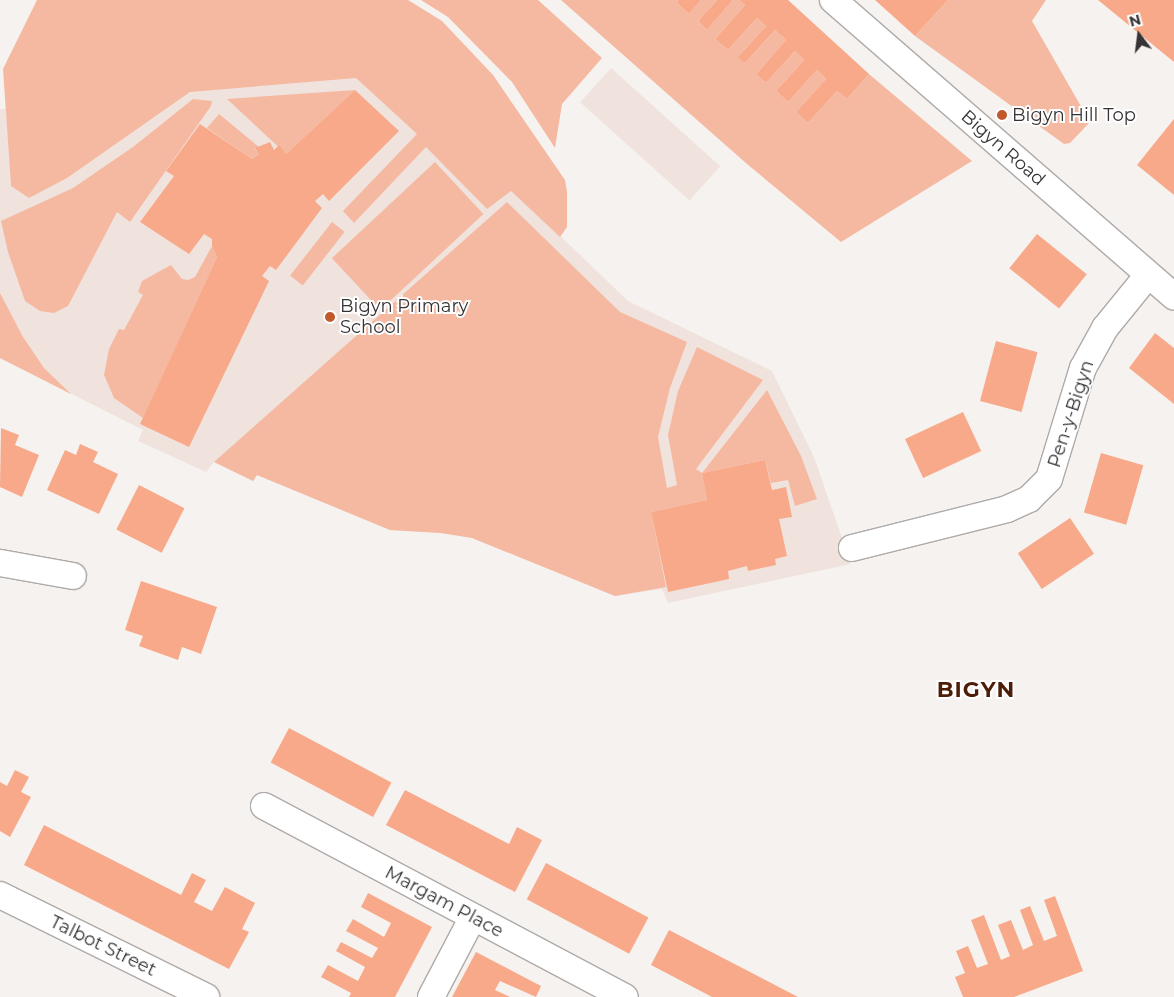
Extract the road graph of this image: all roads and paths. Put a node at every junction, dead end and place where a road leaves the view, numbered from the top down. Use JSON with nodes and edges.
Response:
{"nodes":[{"id":1,"x":833,"y":0,"type":"edge"},
{"id":2,"x":1148,"y":275,"type":"junction"},
{"id":3,"x":1174,"y":296,"type":"edge"},
{"id":4,"x":852,"y":548,"type":"dead end"},
{"id":5,"x":0,"y":563,"type":"edge"},
{"id":6,"x":73,"y":576,"type":"dead end"},
{"id":7,"x":264,"y":806,"type":"dead end"},
{"id":8,"x":0,"y":895,"type":"edge"},
{"id":9,"x":473,"y":917,"type":"junction"},
{"id":10,"x":206,"y":997,"type":"edge"},
{"id":11,"x":431,"y":997,"type":"edge"},
{"id":12,"x":625,"y":997,"type":"edge"}],
"edges":[{"from":1,"to":2,"type":"street","name":"Bigyn Road"},
{"from":2,"to":3,"type":"street","name":"Bigyn Road"},
{"from":2,"to":4,"type":"street","name":"Pen-y-Bigyn"},
{"from":5,"to":6,"type":"street"},
{"from":7,"to":9,"type":"street","name":"Margam Place"},
{"from":8,"to":10,"type":"street","name":"Talbot Street"},
{"from":9,"to":11,"type":"street"},
{"from":9,"to":12,"type":"street","name":"Margam Place"}]}
